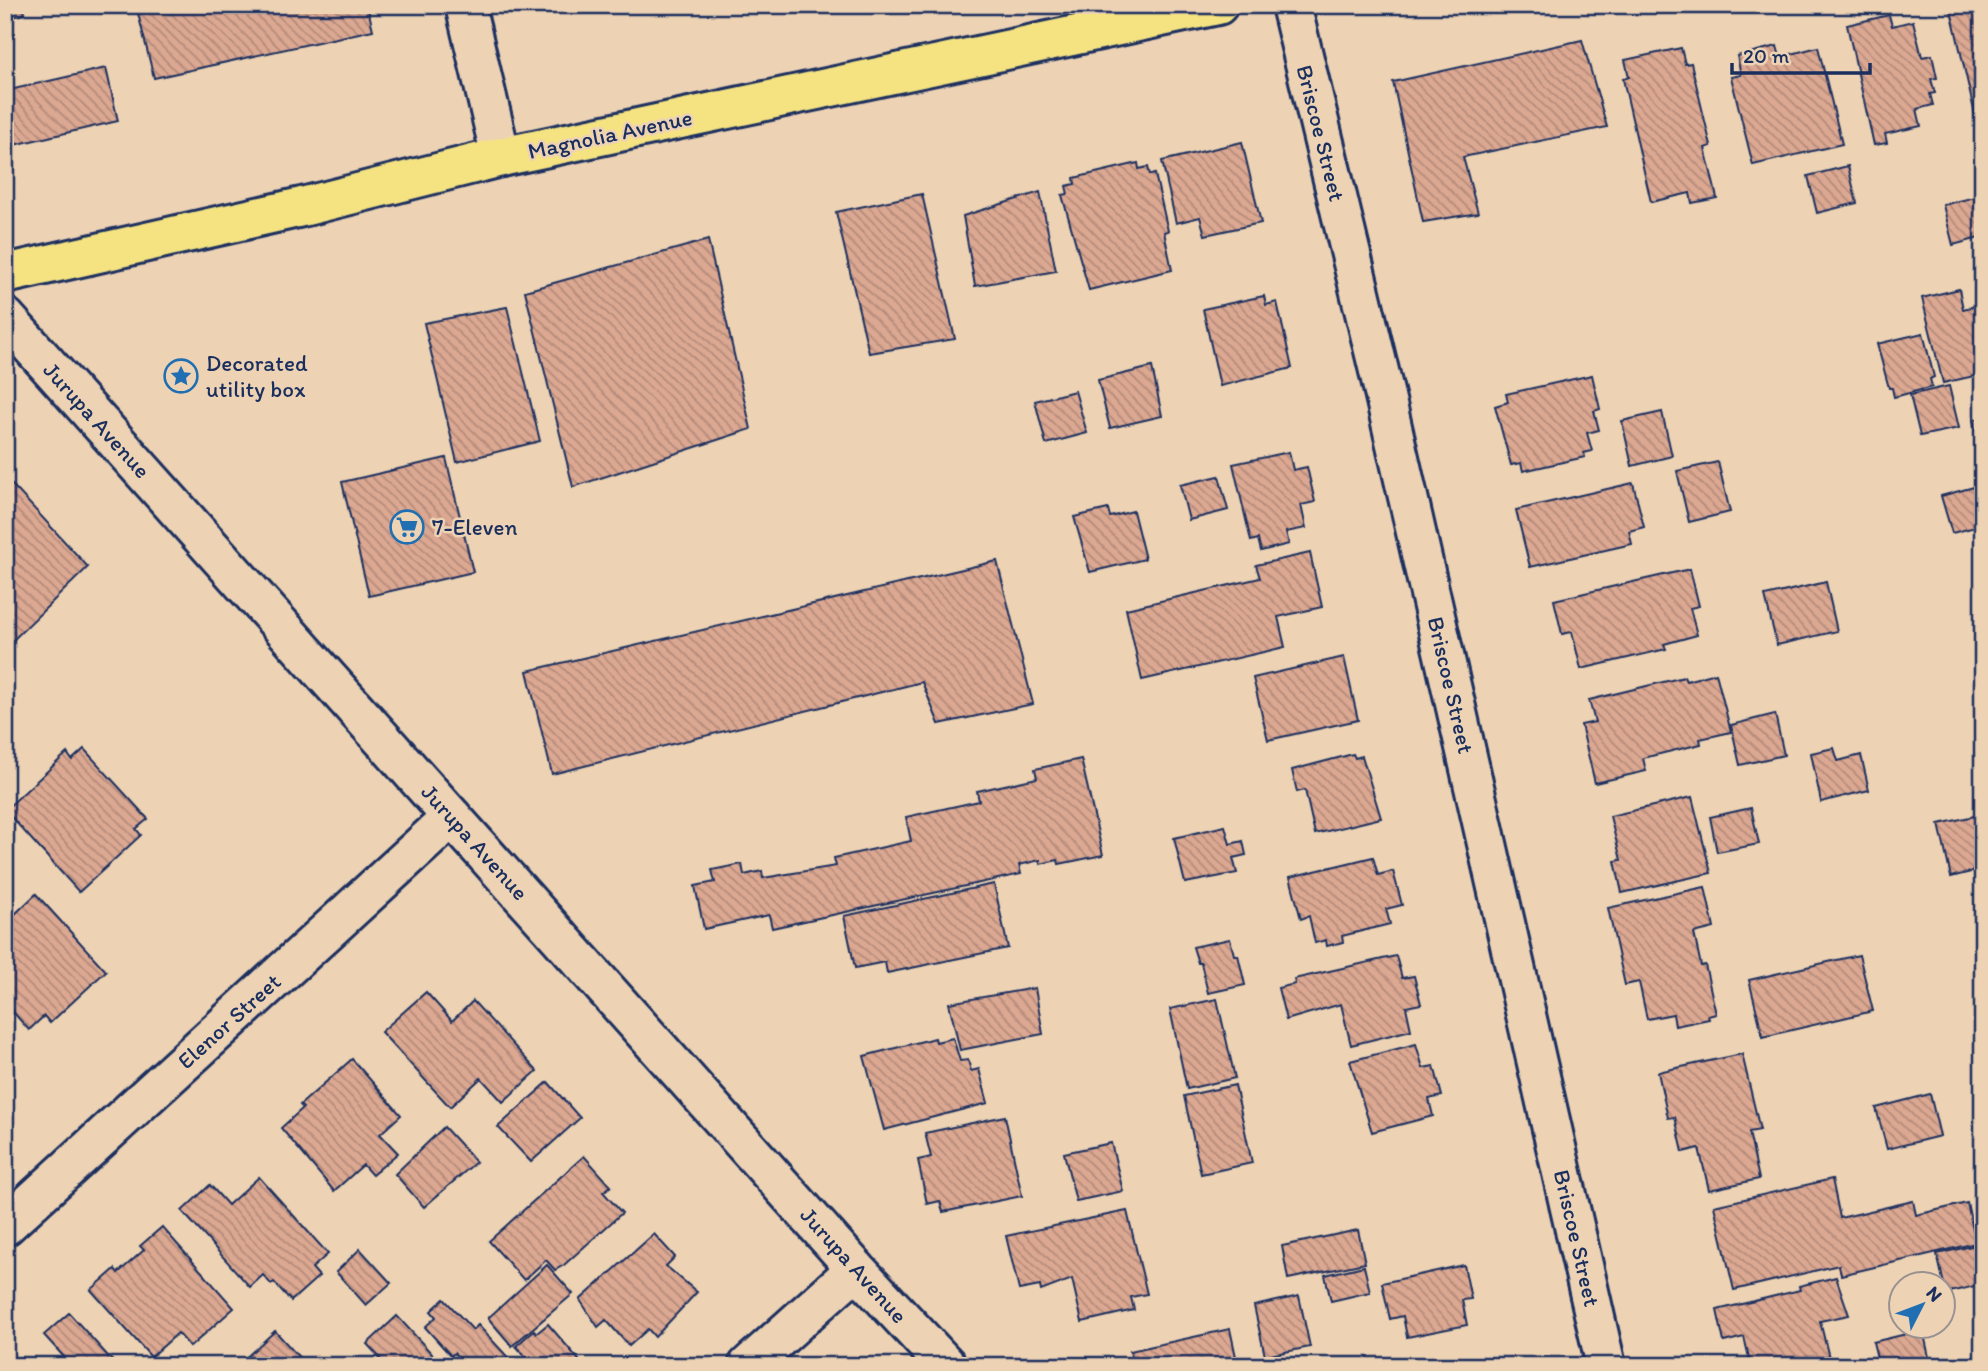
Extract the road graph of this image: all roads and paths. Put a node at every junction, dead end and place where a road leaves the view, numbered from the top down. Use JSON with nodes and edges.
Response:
{"nodes":[{"id":1,"x":465,"y":5,"type":"edge"},
{"id":2,"x":1218,"y":5,"type":"edge"},
{"id":3,"x":1291,"y":5,"type":"edge"},
{"id":4,"x":501,"y":157,"type":"junction"},
{"id":5,"x":5,"y":274,"type":"edge"},
{"id":6,"x":5,"y":317,"type":"edge"},
{"id":7,"x":452,"y":817,"type":"junction"},
{"id":8,"x":5,"y":1226,"type":"edge"},
{"id":9,"x":856,"y":1269,"type":"junction"},
{"id":10,"x":748,"y":1366,"type":"edge"},
{"id":11,"x":947,"y":1366,"type":"edge"},
{"id":12,"x":1606,"y":1366,"type":"edge"}],
"edges":[{"from":1,"to":4,"type":"street"},
{"from":2,"to":4,"type":"main road","name":"Magnolia Avenue"},
{"from":3,"to":12,"type":"street","name":"Briscoe Street"},
{"from":4,"to":5,"type":"main road","name":"Magnolia Avenue"},
{"from":6,"to":7,"type":"street","name":"Jurupa Avenue"},
{"from":7,"to":8,"type":"street","name":"Elenor Street"},
{"from":7,"to":9,"type":"street","name":"Jurupa Avenue"},
{"from":9,"to":10,"type":"street"},
{"from":9,"to":11,"type":"street","name":"Jurupa Avenue"}]}
